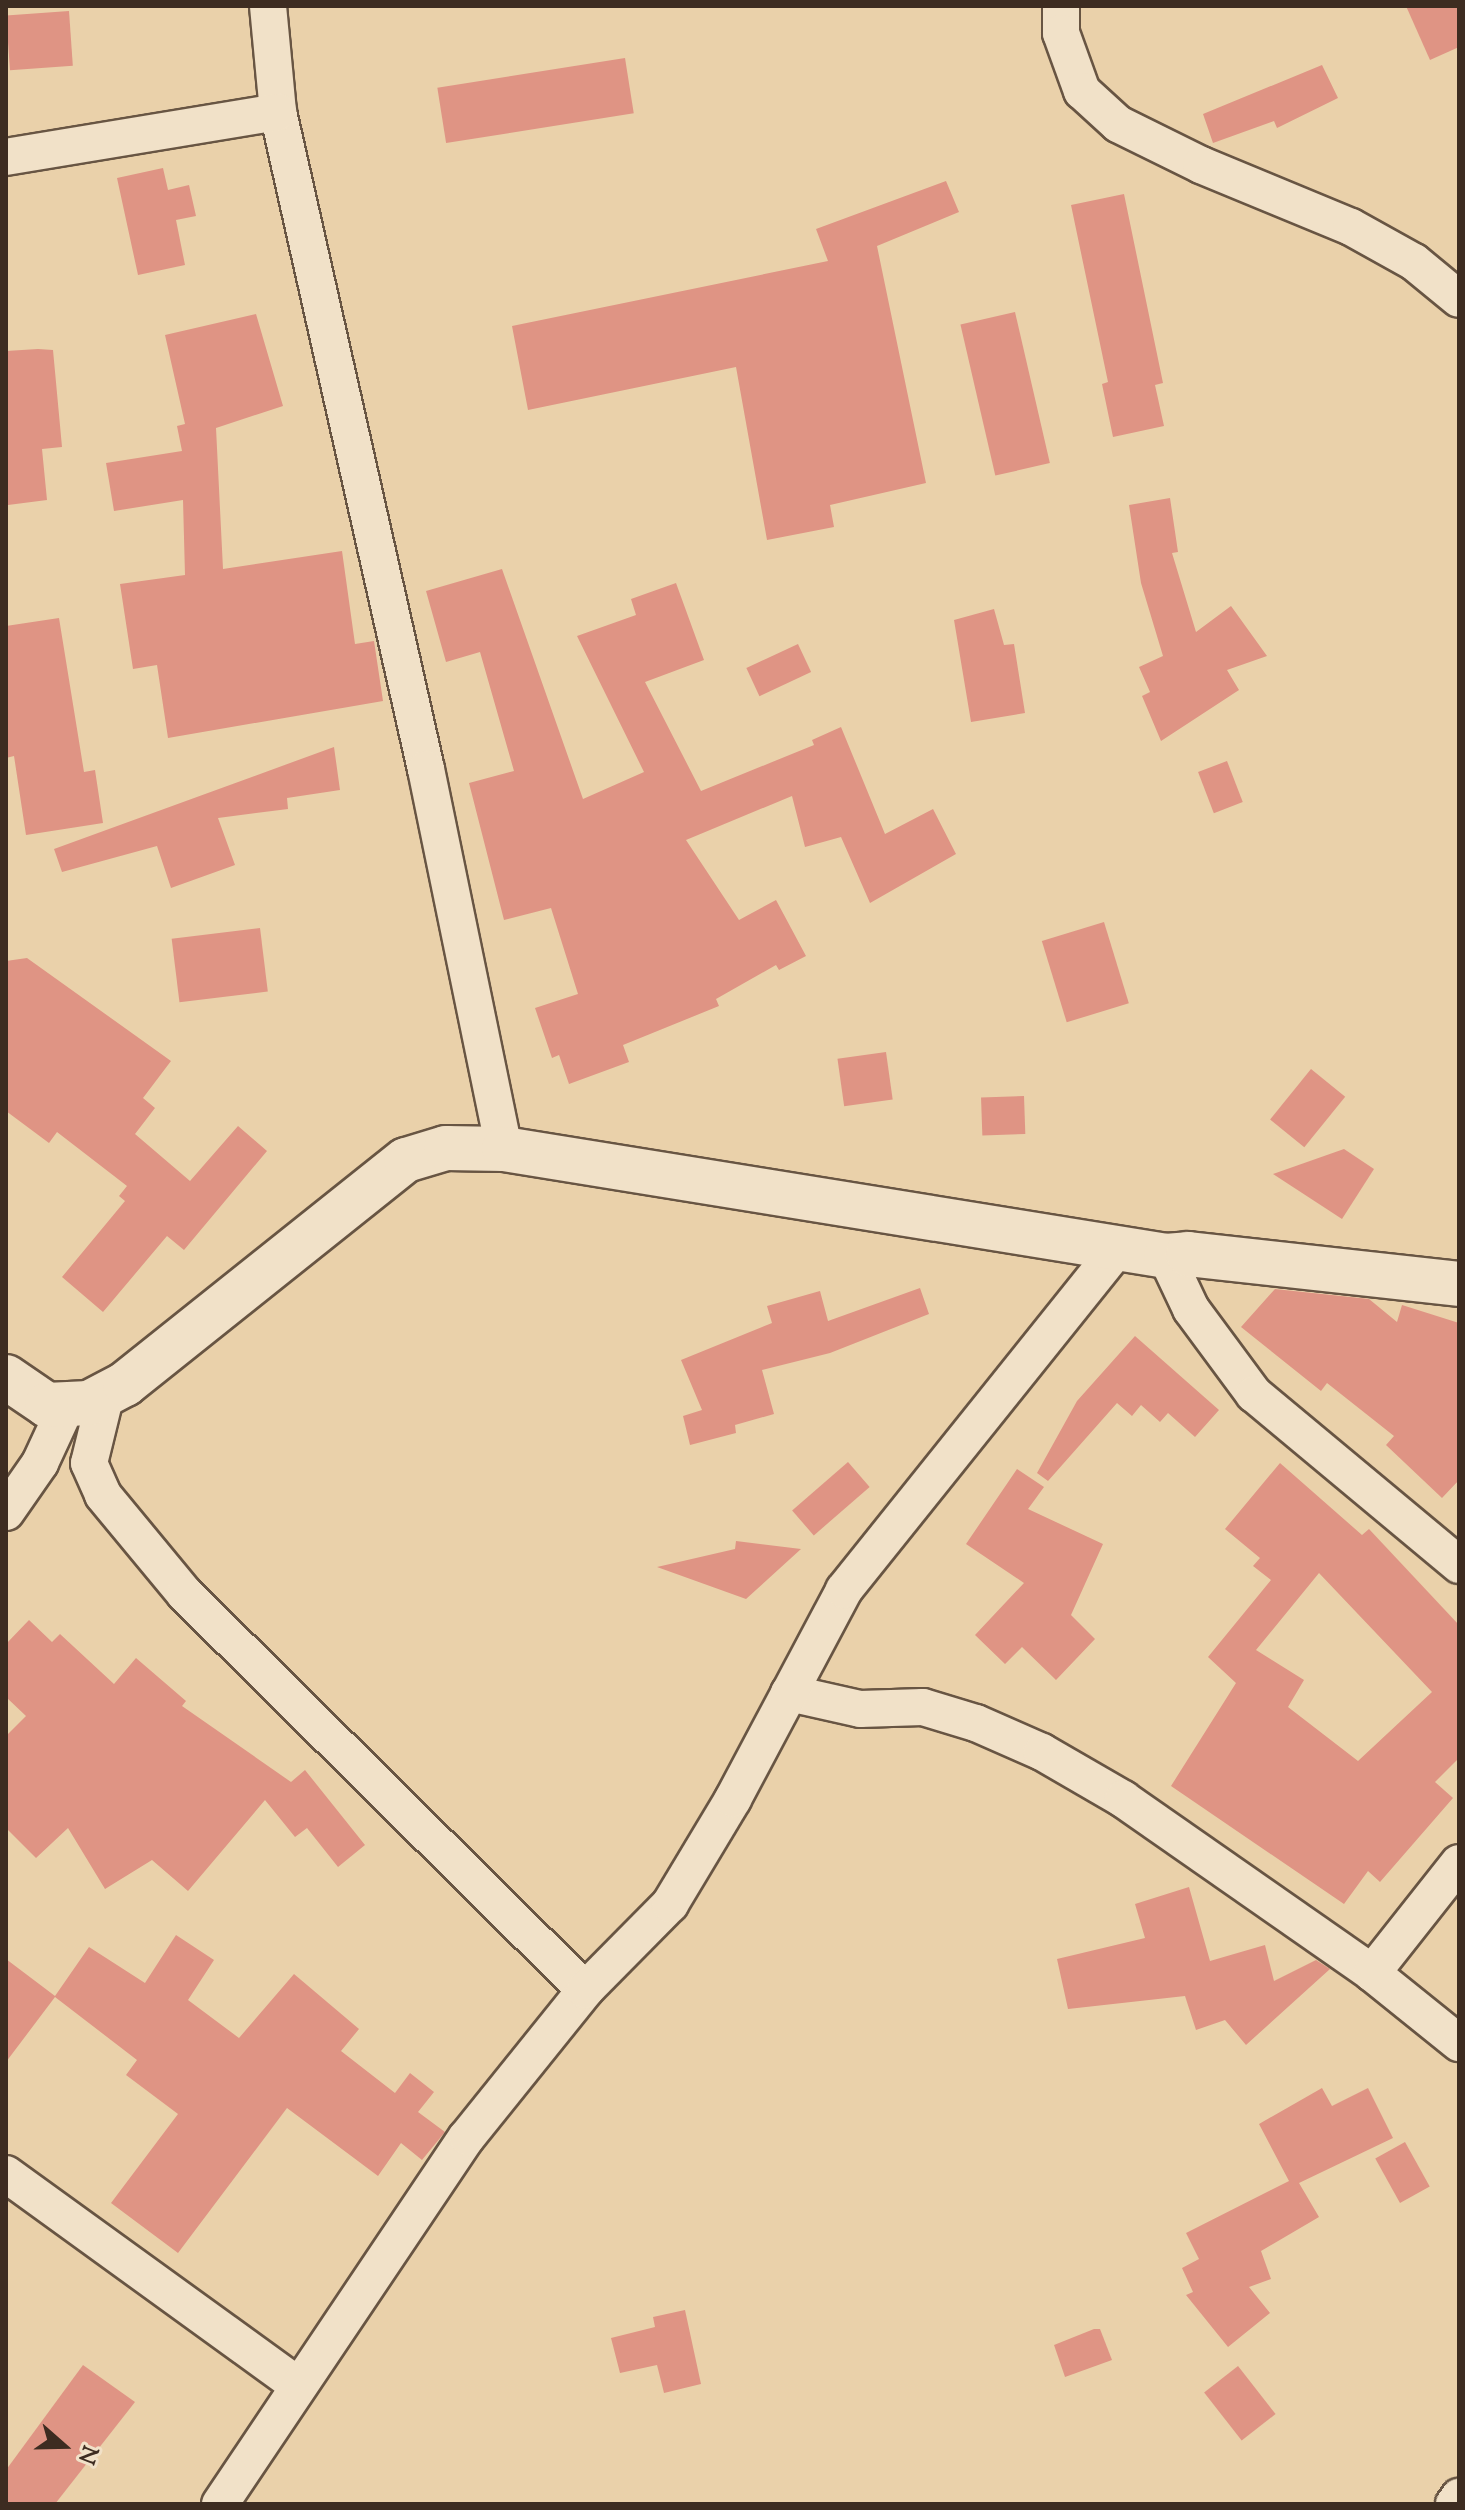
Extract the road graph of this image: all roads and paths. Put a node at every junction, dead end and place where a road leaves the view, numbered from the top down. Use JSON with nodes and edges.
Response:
{"nodes":[{"id":1,"x":268,"y":6,"type":"edge"},
{"id":2,"x":1061,"y":6,"type":"edge"},
{"id":3,"x":278,"y":112,"type":"junction"},
{"id":4,"x":6,"y":157,"type":"edge"},
{"id":5,"x":1459,"y":299,"type":"edge"},
{"id":6,"x":504,"y":1149,"type":"junction"},
{"id":7,"x":1118,"y":1248,"type":"junction"},
{"id":8,"x":1166,"y":1256,"type":"junction"},
{"id":9,"x":1459,"y":1284,"type":"edge"},
{"id":10,"x":6,"y":1377,"type":"edge"},
{"id":11,"x":86,"y":1401,"type":"junction"},
{"id":12,"x":6,"y":1512,"type":"edge"},
{"id":13,"x":1459,"y":1565,"type":"edge"},
{"id":14,"x":789,"y":1693,"type":"junction"},
{"id":15,"x":1459,"y":1863,"type":"edge"},
{"id":16,"x":1372,"y":1973,"type":"junction"},
{"id":17,"x":585,"y":1990,"type":"junction"},
{"id":18,"x":1459,"y":2043,"type":"edge"},
{"id":19,"x":6,"y":2174,"type":"edge"},
{"id":20,"x":298,"y":2385,"type":"junction"},
{"id":21,"x":1459,"y":2497,"type":"edge"},
{"id":22,"x":220,"y":2504,"type":"edge"},
{"id":23,"x":1454,"y":2504,"type":"edge"}],
"edges":[{"from":1,"to":3,"type":"street"},
{"from":2,"to":5,"type":"street"},
{"from":3,"to":4,"type":"street"},
{"from":3,"to":6,"type":"street"},
{"from":6,"to":7,"type":"main road"},
{"from":6,"to":11,"type":"main road"},
{"from":7,"to":8,"type":"main road"},
{"from":7,"to":14,"type":"street"},
{"from":8,"to":9,"type":"main road"},
{"from":8,"to":13,"type":"street"},
{"from":10,"to":11,"type":"main road"},
{"from":11,"to":12,"type":"street"},
{"from":11,"to":17,"type":"street"},
{"from":14,"to":16,"type":"street"},
{"from":14,"to":17,"type":"street"},
{"from":15,"to":16,"type":"street"},
{"from":16,"to":18,"type":"street"},
{"from":17,"to":20,"type":"street"},
{"from":19,"to":20,"type":"street"},
{"from":20,"to":22,"type":"street"},
{"from":21,"to":23,"type":"street"}]}
